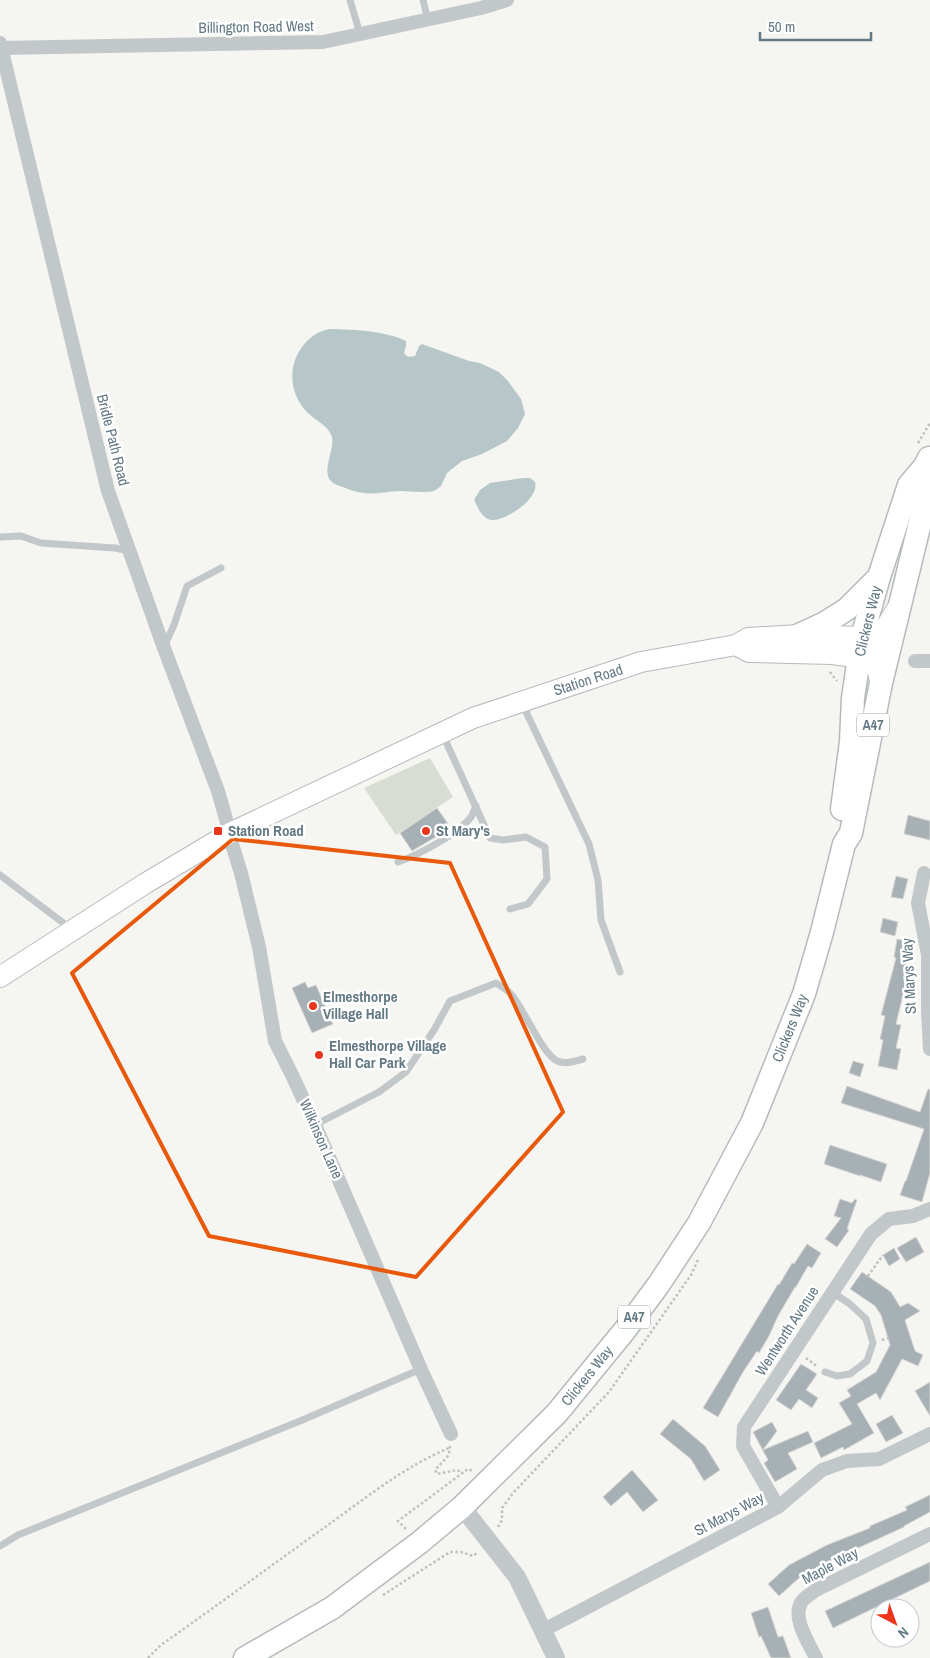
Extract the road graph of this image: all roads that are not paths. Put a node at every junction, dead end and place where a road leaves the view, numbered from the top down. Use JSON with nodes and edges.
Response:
{"nodes":[{"id":1,"x":350,"y":0,"type":"edge"},
{"id":2,"x":423,"y":0,"type":"edge"},
{"id":3,"x":507,"y":0,"type":"edge"},
{"id":4,"x":428,"y":20,"type":"junction"},
{"id":5,"x":360,"y":34,"type":"junction"},
{"id":6,"x":0,"y":47,"type":"edge"},
{"id":7,"x":928,"y":460,"type":"edge"},
{"id":8,"x":0,"y":537,"type":"edge"},
{"id":9,"x":129,"y":551,"type":"junction"},
{"id":10,"x":221,"y":568,"type":"dead end"},
{"id":11,"x":879,"y":577,"type":"junction"},
{"id":12,"x":899,"y":605,"type":"junction"},
{"id":13,"x":799,"y":635,"type":"junction"},
{"id":14,"x":736,"y":645,"type":"junction"},
{"id":15,"x":164,"y":648,"type":"junction"},
{"id":16,"x":864,"y":648,"type":"junction"},
{"id":17,"x":915,"y":661,"type":"dead end"},
{"id":18,"x":930,"y":661,"type":"edge"},
{"id":19,"x":881,"y":683,"type":"junction"},
{"id":20,"x":525,"y":701,"type":"junction"},
{"id":21,"x":444,"y":732,"type":"junction"},
{"id":22,"x":476,"y":806,"type":"junction"},
{"id":23,"x":230,"y":833,"type":"junction"},
{"id":24,"x":844,"y":844,"type":"junction"},
{"id":25,"x":398,"y":862,"type":"dead end"},
{"id":26,"x":924,"y":873,"type":"dead end"},
{"id":27,"x":0,"y":875,"type":"edge"},
{"id":28,"x":510,"y":909,"type":"dead end"},
{"id":29,"x":73,"y":930,"type":"junction"},
{"id":30,"x":620,"y":972,"type":"dead end"},
{"id":31,"x":0,"y":978,"type":"edge"},
{"id":32,"x":930,"y":1049,"type":"edge"},
{"id":33,"x":583,"y":1059,"type":"dead end"},
{"id":34,"x":315,"y":1125,"type":"junction"},
{"id":35,"x":930,"y":1209,"type":"edge"},
{"id":36,"x":832,"y":1292,"type":"junction"},
{"id":37,"x":421,"y":1369,"type":"junction"},
{"id":38,"x":825,"y":1372,"type":"road end"},
{"id":39,"x":930,"y":1434,"type":"edge"},
{"id":40,"x":450,"y":1440,"type":"road end"},
{"id":41,"x":462,"y":1507,"type":"junction"},
{"id":42,"x":778,"y":1507,"type":"junction"},
{"id":43,"x":930,"y":1534,"type":"edge"},
{"id":44,"x":0,"y":1546,"type":"edge"},
{"id":45,"x":542,"y":1631,"type":"junction"},
{"id":46,"x":245,"y":1658,"type":"edge"},
{"id":47,"x":556,"y":1658,"type":"edge"},
{"id":48,"x":816,"y":1658,"type":"edge"}],
"edges":[{"from":1,"to":5,"type":"lane"},
{"from":2,"to":4,"type":"lane"},
{"from":3,"to":4,"type":"street","name":"Billington Road West"},
{"from":4,"to":5,"type":"street","name":"Billington Road West"},
{"from":5,"to":6,"type":"street","name":"Billington Road West"},
{"from":6,"to":9,"type":"street","name":"Bridle Path Road"},
{"from":7,"to":11,"type":"main road","name":"Clickers Way","number":"A47"},
{"from":7,"to":12,"type":"main road","name":"Clickers Way","number":"A47"},
{"from":8,"to":9,"type":"lane"},
{"from":9,"to":15,"type":"street","name":"Bridle Path Road"},
{"from":10,"to":15,"type":"lane"},
{"from":11,"to":13,"type":"main road"},
{"from":11,"to":16,"type":"main road","name":"Clickers Way","number":"A47"},
{"from":12,"to":16,"type":"main road"},
{"from":12,"to":19,"type":"main road","name":"Clickers Way","number":"A47"},
{"from":13,"to":14,"type":"main road","name":"Station Road"},
{"from":13,"to":16,"type":"main road","name":"Station Road"},
{"from":14,"to":16,"type":"main road","name":"Station Road"},
{"from":14,"to":20,"type":"main road","name":"Station Road"},
{"from":15,"to":23,"type":"street","name":"Bridle Path Road"},
{"from":16,"to":19,"type":"main road"},
{"from":16,"to":24,"type":"main road","name":"Clickers Way","number":"A47"},
{"from":17,"to":18,"type":"street"},
{"from":19,"to":24,"type":"main road","name":"Clickers Way","number":"A47"},
{"from":20,"to":21,"type":"main road","name":"Station Road"},
{"from":20,"to":30,"type":"lane"},
{"from":21,"to":22,"type":"lane"},
{"from":21,"to":23,"type":"main road","name":"Station Road"},
{"from":22,"to":25,"type":"lane"},
{"from":22,"to":28,"type":"lane"},
{"from":23,"to":29,"type":"main road","name":"Station Road"},
{"from":23,"to":34,"type":"street","name":"Wilkinson Lane"},
{"from":24,"to":41,"type":"main road","name":"Clickers Way","number":"A47"},
{"from":26,"to":32,"type":"street","name":"St Marys Way"},
{"from":27,"to":29,"type":"lane"},
{"from":29,"to":31,"type":"main road","name":"Station Road"},
{"from":33,"to":34,"type":"lane"},
{"from":34,"to":37,"type":"street","name":"Wilkinson Lane"},
{"from":35,"to":36,"type":"street","name":"Wentworth Avenue"},
{"from":36,"to":38,"type":"lane"},
{"from":36,"to":42,"type":"street","name":"Wentworth Avenue"},
{"from":37,"to":40,"type":"street","name":"Wilkinson Lane"},
{"from":37,"to":44,"type":"lane"},
{"from":39,"to":42,"type":"street","name":"St Marys Way"},
{"from":41,"to":45,"type":"street"},
{"from":41,"to":46,"type":"main road","name":"Clickers Way","number":"A47"},
{"from":42,"to":45,"type":"street","name":"St Marys Way"},
{"from":43,"to":48,"type":"street","name":"Maple Way"},
{"from":45,"to":47,"type":"street"}]}
